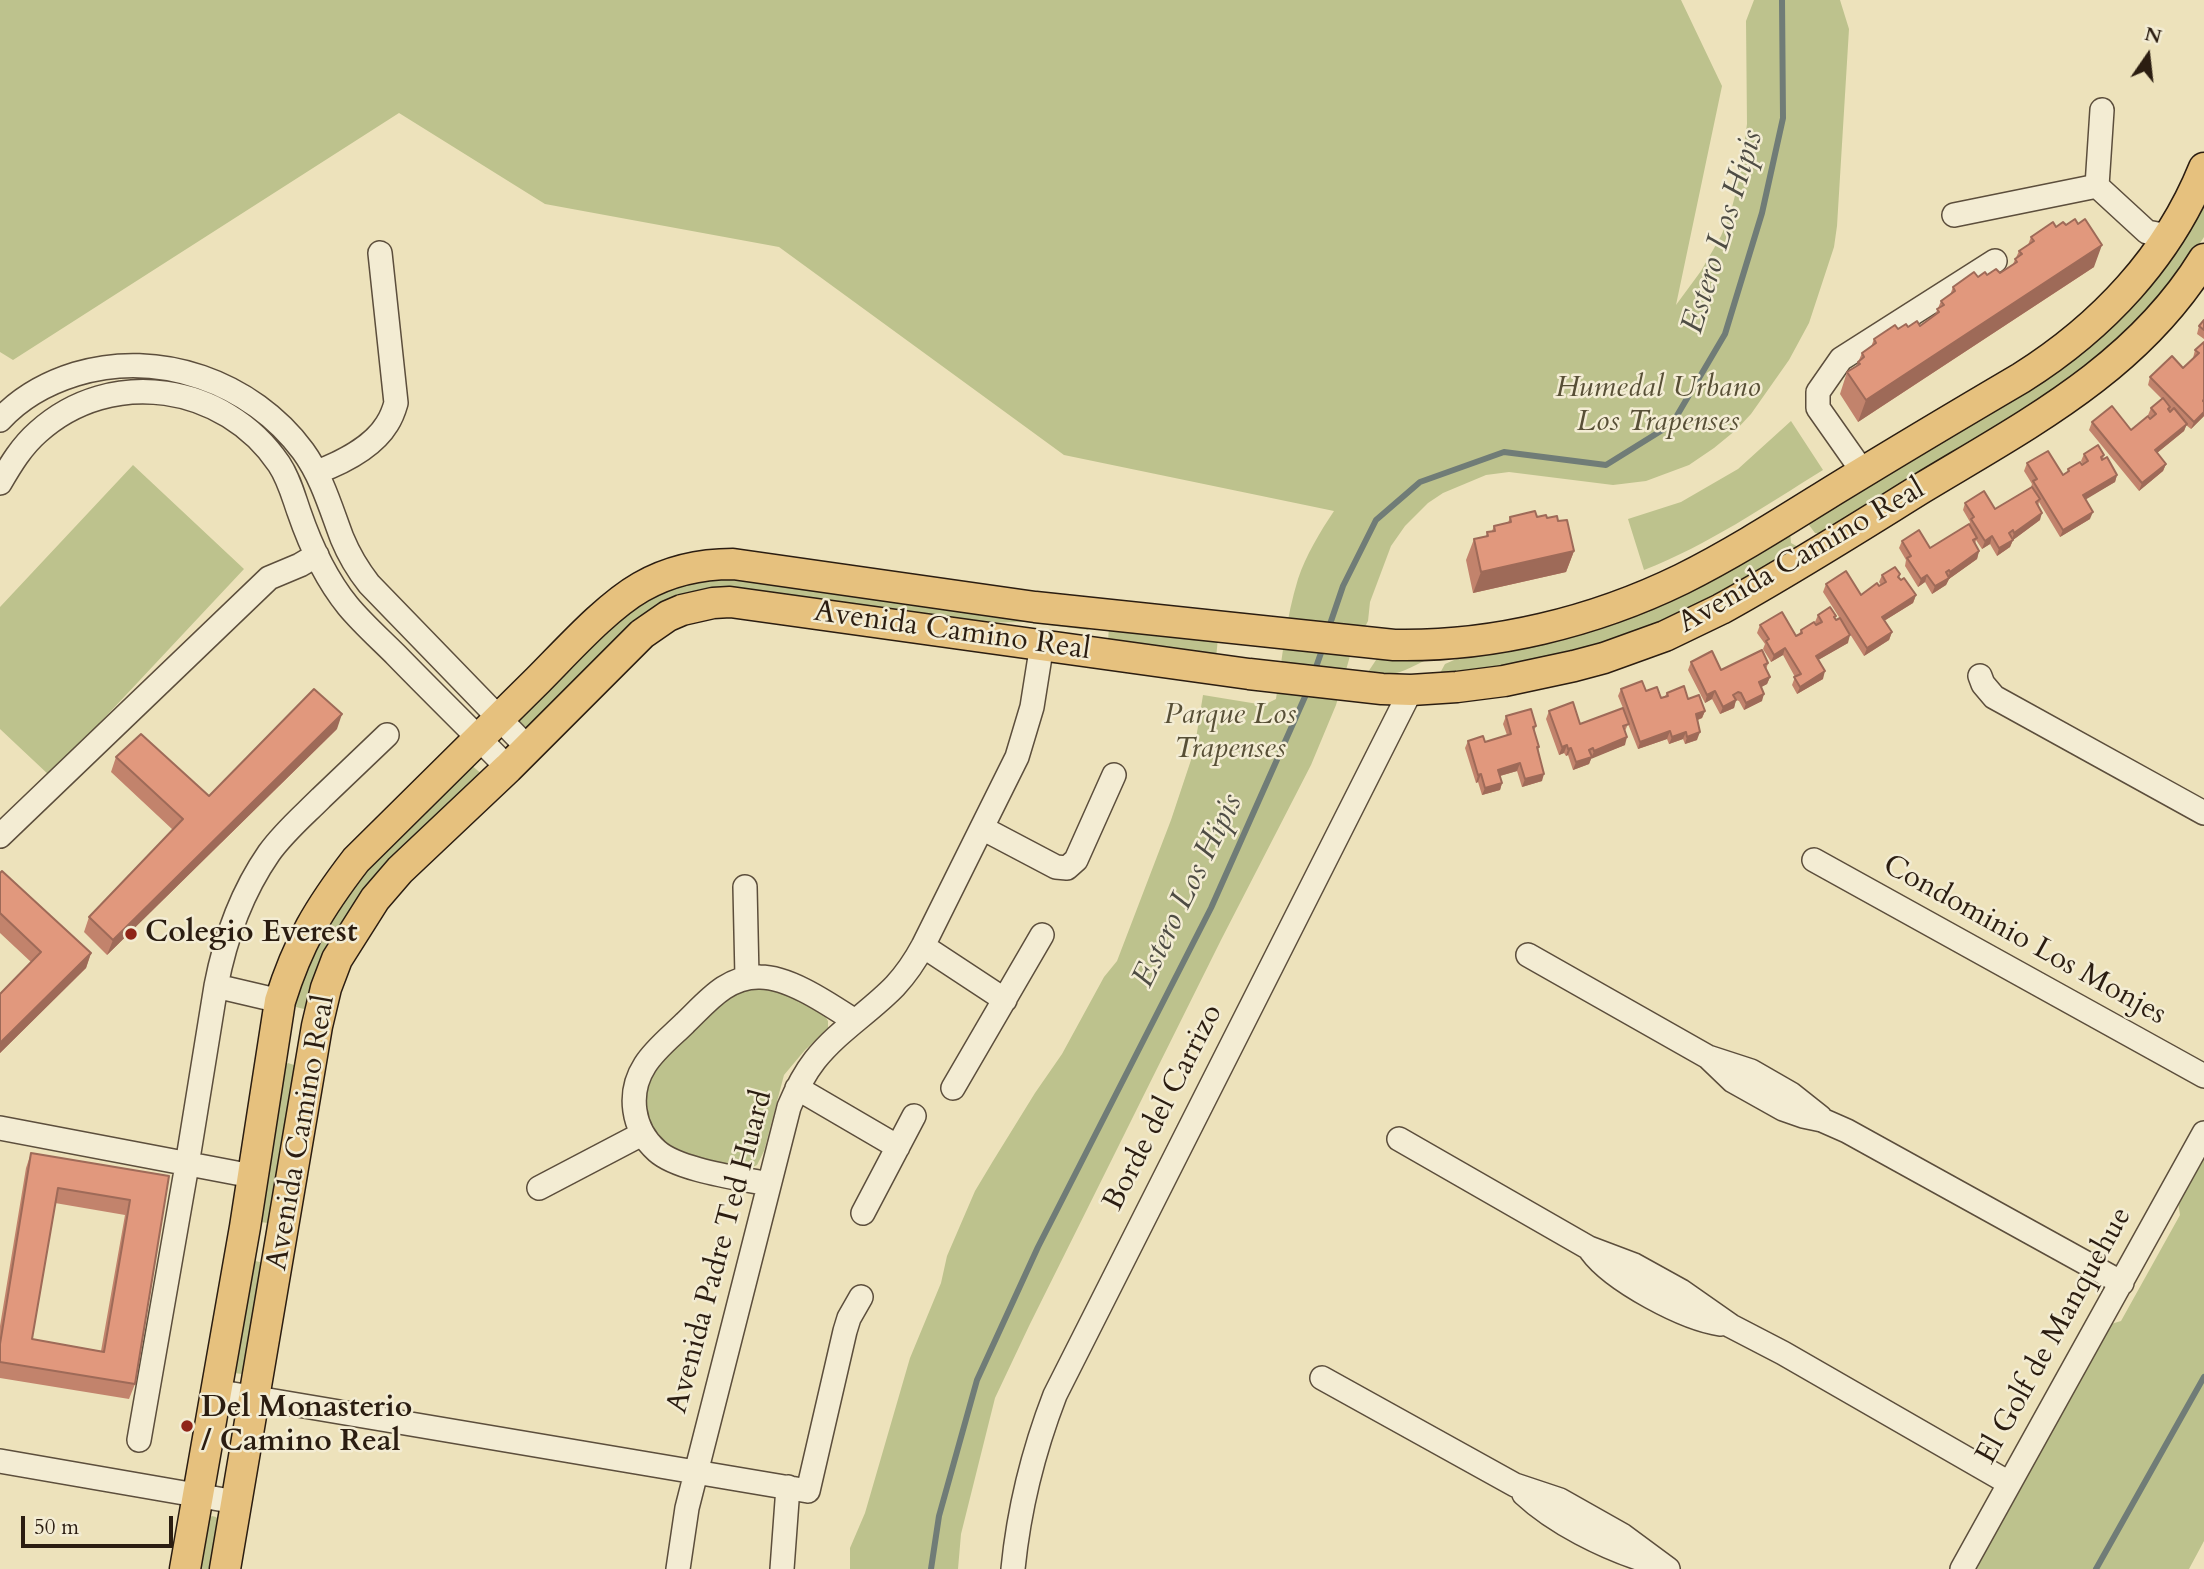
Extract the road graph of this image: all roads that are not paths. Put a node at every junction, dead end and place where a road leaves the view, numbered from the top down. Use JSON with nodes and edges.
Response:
{"nodes":[{"id":1,"x":2102,"y":110,"type":"dead end"},
{"id":2,"x":2204,"y":168,"type":"edge"},
{"id":3,"x":2097,"y":186,"type":"junction"},
{"id":4,"x":1954,"y":215,"type":"dead end"},
{"id":5,"x":2168,"y":236,"type":"junction"},
{"id":6,"x":380,"y":253,"type":"dead end"},
{"id":7,"x":2204,"y":259,"type":"edge"},
{"id":8,"x":1995,"y":261,"type":"dead end"},
{"id":9,"x":0,"y":420,"type":"edge"},
{"id":10,"x":317,"y":472,"type":"junction"},
{"id":11,"x":1863,"y":472,"type":"junction"},
{"id":12,"x":0,"y":483,"type":"edge"},
{"id":13,"x":1800,"y":511,"type":"junction"},
{"id":14,"x":1822,"y":549,"type":"junction"},
{"id":15,"x":317,"y":555,"type":"junction"},
{"id":16,"x":1102,"y":615,"type":"junction"},
{"id":17,"x":1476,"y":640,"type":"junction"},
{"id":18,"x":1042,"y":644,"type":"junction"},
{"id":19,"x":1074,"y":649,"type":"junction"},
{"id":20,"x":1980,"y":676,"type":"dead end"},
{"id":21,"x":1411,"y":690,"type":"junction"},
{"id":22,"x":489,"y":728,"type":"junction"},
{"id":23,"x":387,"y":736,"type":"dead end"},
{"id":24,"x":518,"y":758,"type":"junction"},
{"id":25,"x":1114,"y":775,"type":"dead end"},
{"id":26,"x":2204,"y":813,"type":"edge"},
{"id":27,"x":982,"y":828,"type":"junction"},
{"id":28,"x":0,"y":836,"type":"edge"},
{"id":29,"x":1814,"y":860,"type":"dead end"},
{"id":30,"x":745,"y":887,"type":"dead end"},
{"id":31,"x":1042,"y":935,"type":"dead end"},
{"id":32,"x":923,"y":946,"type":"junction"},
{"id":33,"x":1528,"y":955,"type":"dead end"},
{"id":34,"x":747,"y":977,"type":"junction"},
{"id":35,"x":216,"y":986,"type":"junction"},
{"id":36,"x":1005,"y":1000,"type":"junction"},
{"id":37,"x":280,"y":1002,"type":"junction"},
{"id":38,"x":855,"y":1021,"type":"junction"},
{"id":39,"x":276,"y":1032,"type":"junction"},
{"id":40,"x":315,"y":1040,"type":"junction"},
{"id":41,"x":2204,"y":1076,"type":"edge"},
{"id":42,"x":797,"y":1088,"type":"junction"},
{"id":43,"x":953,"y":1088,"type":"dead end"},
{"id":44,"x":914,"y":1116,"type":"dead end"},
{"id":45,"x":0,"y":1128,"type":"edge"},
{"id":46,"x":2204,"y":1133,"type":"edge"},
{"id":47,"x":642,"y":1134,"type":"junction"},
{"id":48,"x":1399,"y":1139,"type":"dead end"},
{"id":49,"x":898,"y":1147,"type":"junction"},
{"id":50,"x":187,"y":1165,"type":"junction"},
{"id":51,"x":252,"y":1176,"type":"junction"},
{"id":52,"x":768,"y":1184,"type":"junction"},
{"id":53,"x":539,"y":1188,"type":"dead end"},
{"id":54,"x":863,"y":1213,"type":"dead end"},
{"id":55,"x":2122,"y":1283,"type":"junction"},
{"id":56,"x":861,"y":1297,"type":"dead end"},
{"id":57,"x":1322,"y":1378,"type":"dead end"},
{"id":58,"x":215,"y":1391,"type":"junction"},
{"id":59,"x":255,"y":1398,"type":"junction"},
{"id":60,"x":139,"y":1440,"type":"dead end"},
{"id":61,"x":0,"y":1461,"type":"edge"},
{"id":62,"x":696,"y":1472,"type":"junction"},
{"id":63,"x":2010,"y":1483,"type":"junction"},
{"id":64,"x":798,"y":1489,"type":"junction"},
{"id":65,"x":198,"y":1495,"type":"junction"},
{"id":66,"x":236,"y":1502,"type":"junction"},
{"id":67,"x":1664,"y":1567,"type":"edge"},
{"id":68,"x":186,"y":1569,"type":"edge"},
{"id":69,"x":225,"y":1569,"type":"edge"},
{"id":70,"x":678,"y":1569,"type":"edge"},
{"id":71,"x":782,"y":1569,"type":"edge"},
{"id":72,"x":1013,"y":1569,"type":"edge"},
{"id":73,"x":1962,"y":1569,"type":"edge"}],
"edges":[{"from":1,"to":3,"type":"street"},
{"from":2,"to":5,"type":"main road","name":"Avenida Camino Real"},
{"from":3,"to":4,"type":"street"},
{"from":3,"to":5,"type":"street"},
{"from":5,"to":11,"type":"main road","name":"Avenida Camino Real"},
{"from":6,"to":10,"type":"street"},
{"from":7,"to":14,"type":"main road","name":"Avenida Camino Real"},
{"from":8,"to":11,"type":"street"},
{"from":9,"to":10,"type":"street"},
{"from":10,"to":22,"type":"street"},
{"from":11,"to":13,"type":"main road","name":"Avenida Camino Real"},
{"from":12,"to":15,"type":"street"},
{"from":13,"to":14,"type":"main road"},
{"from":13,"to":17,"type":"main road","name":"Avenida Camino Real"},
{"from":14,"to":21,"type":"main road","name":"Avenida Camino Real"},
{"from":15,"to":22,"type":"street"},
{"from":15,"to":28,"type":"street"},
{"from":16,"to":17,"type":"main road","name":"Avenida Camino Real"},
{"from":16,"to":19,"type":"main road"},
{"from":16,"to":22,"type":"main road","name":"Avenida Camino Real"},
{"from":17,"to":21,"type":"main road"},
{"from":18,"to":19,"type":"main road","name":"Avenida Camino Real"},
{"from":18,"to":24,"type":"main road","name":"Avenida Camino Real"},
{"from":18,"to":27,"type":"street","name":"Avenida Padre Ted Huard"},
{"from":19,"to":21,"type":"main road","name":"Avenida Camino Real"},
{"from":20,"to":26,"type":"street"},
{"from":21,"to":72,"type":"street","name":"Borde del Carrizo"},
{"from":22,"to":24,"type":"street"},
{"from":22,"to":37,"type":"main road","name":"Avenida Camino Real"},
{"from":23,"to":35,"type":"street"},
{"from":24,"to":40,"type":"main road","name":"Avenida Camino Real"},
{"from":25,"to":27,"type":"street"},
{"from":27,"to":32,"type":"street","name":"Avenida Padre Ted Huard"},
{"from":29,"to":41,"type":"street","name":"Condominio Los Monjes"},
{"from":30,"to":34,"type":"street"},
{"from":31,"to":36,"type":"street"},
{"from":32,"to":36,"type":"street"},
{"from":32,"to":38,"type":"street","name":"Avenida Padre Ted Huard"},
{"from":33,"to":55,"type":"street"},
{"from":34,"to":38,"type":"street"},
{"from":34,"to":47,"type":"street"},
{"from":35,"to":37,"type":"street"},
{"from":35,"to":50,"type":"street"},
{"from":36,"to":43,"type":"street"},
{"from":37,"to":39,"type":"main road","name":"Avenida Camino Real"},
{"from":38,"to":42,"type":"street","name":"Avenida Padre Ted Huard"},
{"from":39,"to":40,"type":"main road"},
{"from":39,"to":51,"type":"main road","name":"Avenida Camino Real"},
{"from":40,"to":59,"type":"main road","name":"Avenida Camino Real"},
{"from":42,"to":49,"type":"street"},
{"from":42,"to":52,"type":"street","name":"Avenida Padre Ted Huard"},
{"from":44,"to":49,"type":"street"},
{"from":45,"to":50,"type":"street"},
{"from":46,"to":55,"type":"street","name":"El Golf de Manquehue"},
{"from":47,"to":52,"type":"street"},
{"from":47,"to":53,"type":"street"},
{"from":48,"to":63,"type":"street"},
{"from":49,"to":54,"type":"street"},
{"from":50,"to":51,"type":"street"},
{"from":50,"to":60,"type":"street"},
{"from":51,"to":58,"type":"main road","name":"Avenida Camino Real"},
{"from":52,"to":62,"type":"street","name":"Avenida Padre Ted Huard"},
{"from":55,"to":63,"type":"street","name":"El Golf de Manquehue"},
{"from":56,"to":64,"type":"street"},
{"from":57,"to":67,"type":"street"},
{"from":58,"to":59,"type":"street"},
{"from":58,"to":65,"type":"main road","name":"Avenida Camino Real"},
{"from":59,"to":62,"type":"street"},
{"from":59,"to":66,"type":"main road","name":"Avenida Camino Real"},
{"from":61,"to":65,"type":"street"},
{"from":62,"to":64,"type":"street"},
{"from":62,"to":70,"type":"street","name":"Avenida Padre Ted Huard"},
{"from":63,"to":73,"type":"street","name":"El Golf de Manquehue"},
{"from":64,"to":71,"type":"street"},
{"from":65,"to":66,"type":"street"},
{"from":65,"to":68,"type":"main road","name":"Avenida Camino Real"},
{"from":66,"to":69,"type":"main road","name":"Avenida Camino Real"}]}
